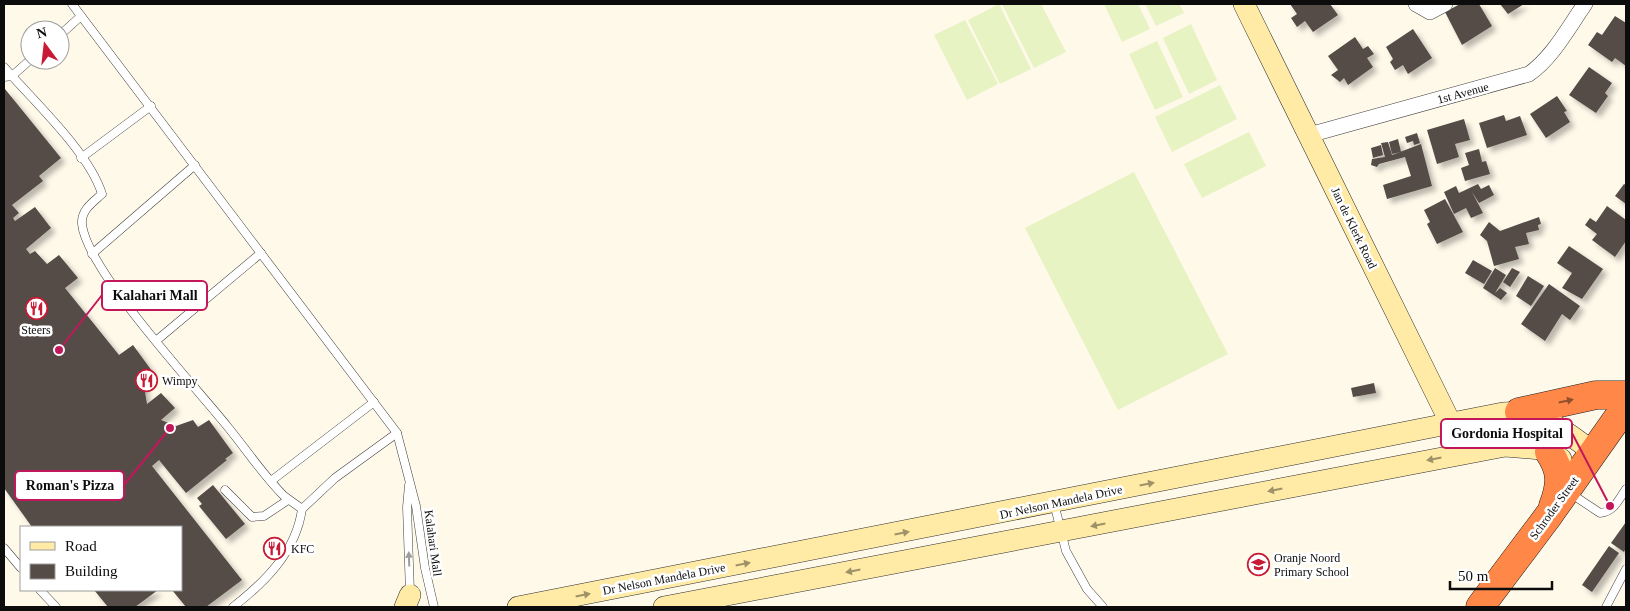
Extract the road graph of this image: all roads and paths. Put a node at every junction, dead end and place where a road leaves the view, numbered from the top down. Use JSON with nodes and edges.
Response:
{"nodes":[{"id":1,"x":72,"y":4,"type":"edge"},
{"id":2,"x":1244,"y":4,"type":"edge"},
{"id":3,"x":1416,"y":4,"type":"edge"},
{"id":4,"x":1445,"y":4,"type":"edge"},
{"id":5,"x":1585,"y":4,"type":"edge"},
{"id":6,"x":81,"y":16,"type":"junction"},
{"id":7,"x":70,"y":26,"type":"edge"},
{"id":8,"x":4,"y":66,"type":"edge"},
{"id":9,"x":20,"y":68,"type":"edge"},
{"id":10,"x":8,"y":77,"type":"edge"},
{"id":11,"x":151,"y":106,"type":"junction"},
{"id":12,"x":1309,"y":136,"type":"junction"},
{"id":13,"x":82,"y":158,"type":"junction"},
{"id":14,"x":195,"y":165,"type":"junction"},
{"id":15,"x":262,"y":253,"type":"junction"},
{"id":16,"x":92,"y":254,"type":"junction"},
{"id":17,"x":157,"y":340,"type":"junction"},
{"id":18,"x":1626,"y":395,"type":"edge"},
{"id":19,"x":374,"y":402,"type":"junction"},
{"id":20,"x":1626,"y":406,"type":"edge"},
{"id":21,"x":1519,"y":412,"type":"junction"},
{"id":22,"x":1451,"y":424,"type":"junction"},
{"id":23,"x":397,"y":433,"type":"junction"},
{"id":24,"x":1549,"y":452,"type":"junction"},
{"id":25,"x":1459,"y":454,"type":"junction"},
{"id":26,"x":1580,"y":472,"type":"junction"},
{"id":27,"x":271,"y":481,"type":"junction"},
{"id":28,"x":409,"y":482,"type":"junction"},
{"id":29,"x":1626,"y":489,"type":"edge"},
{"id":30,"x":225,"y":490,"type":"dead end"},
{"id":31,"x":288,"y":500,"type":"junction"},
{"id":32,"x":1054,"y":503,"type":"junction"},
{"id":33,"x":302,"y":509,"type":"junction"},
{"id":34,"x":1549,"y":515,"type":"junction"},
{"id":35,"x":1062,"y":532,"type":"junction"},
{"id":36,"x":4,"y":548,"type":"edge"},
{"id":37,"x":20,"y":567,"type":"edge"},
{"id":38,"x":1626,"y":569,"type":"edge"},
{"id":39,"x":41,"y":591,"type":"edge"},
{"id":40,"x":409,"y":603,"type":"edge"},
{"id":41,"x":56,"y":607,"type":"edge"},
{"id":42,"x":233,"y":607,"type":"edge"},
{"id":43,"x":434,"y":607,"type":"edge"},
{"id":44,"x":518,"y":607,"type":"edge"},
{"id":45,"x":664,"y":607,"type":"edge"},
{"id":46,"x":1103,"y":607,"type":"edge"},
{"id":47,"x":1480,"y":607,"type":"edge"},
{"id":48,"x":1606,"y":607,"type":"edge"}],
"edges":[{"from":1,"to":6,"type":"lane","name":"Kalahari Mall"},
{"from":2,"to":12,"type":"street","name":"Jan de Klerk Road"},
{"from":3,"to":4,"type":"street"},
{"from":5,"to":12,"type":"street","name":"1st Avenue"},
{"from":6,"to":7,"type":"lane"},
{"from":6,"to":11,"type":"lane","name":"Kalahari Mall"},
{"from":8,"to":10,"type":"lane"},
{"from":9,"to":10,"type":"lane"},
{"from":10,"to":13,"type":"lane"},
{"from":11,"to":13,"type":"lane"},
{"from":11,"to":14,"type":"lane","name":"Kalahari Mall"},
{"from":12,"to":22,"type":"street","name":"Jan de Klerk Road"},
{"from":13,"to":16,"type":"lane"},
{"from":14,"to":15,"type":"lane","name":"Kalahari Mall"},
{"from":14,"to":16,"type":"lane"},
{"from":15,"to":17,"type":"lane"},
{"from":15,"to":19,"type":"lane","name":"Kalahari Mall"},
{"from":16,"to":17,"type":"lane"},
{"from":17,"to":27,"type":"lane"},
{"from":21,"to":18,"type":"highway","one_way":true},
{"from":19,"to":23,"type":"lane","name":"Kalahari Mall"},
{"from":19,"to":27,"type":"lane"},
{"from":20,"to":26,"type":"highway","name":"Schroder Street"},
{"from":21,"to":22,"type":"street","name":"Dr Nelson Mandela Drive"},
{"from":21,"to":26,"type":"street","name":"Dr Nelson Mandela Drive"},
{"from":22,"to":25,"type":"street","name":"Jan de Klerk Road"},
{"from":32,"to":22,"type":"street","name":"Dr Nelson Mandela Drive","one_way":true},
{"from":23,"to":28,"type":"lane","name":"Kalahari Mall"},
{"from":23,"to":33,"type":"lane"},
{"from":24,"to":25,"type":"street"},
{"from":24,"to":26,"type":"street"},
{"from":24,"to":34,"type":"highway"},
{"from":25,"to":35,"type":"street","one_way":true},
{"from":26,"to":29,"type":"lane"},
{"from":26,"to":34,"type":"highway","name":"Schroder Street"},
{"from":27,"to":31,"type":"lane"},
{"from":40,"to":28,"type":"lane","name":"Kalahari Mall","one_way":true},
{"from":28,"to":43,"type":"lane","name":"Kalahari Mall"},
{"from":30,"to":31,"type":"lane"},
{"from":31,"to":33,"type":"lane"},
{"from":32,"to":35,"type":"lane"},
{"from":44,"to":32,"type":"street","name":"Dr Nelson Mandela Drive","one_way":true},
{"from":33,"to":42,"type":"lane"},
{"from":34,"to":47,"type":"highway","name":"Schroder Street"},
{"from":35,"to":45,"type":"street","one_way":true},
{"from":35,"to":46,"type":"lane"},
{"from":36,"to":37,"type":"lane"},
{"from":38,"to":48,"type":"lane"},
{"from":39,"to":41,"type":"lane"}]}
